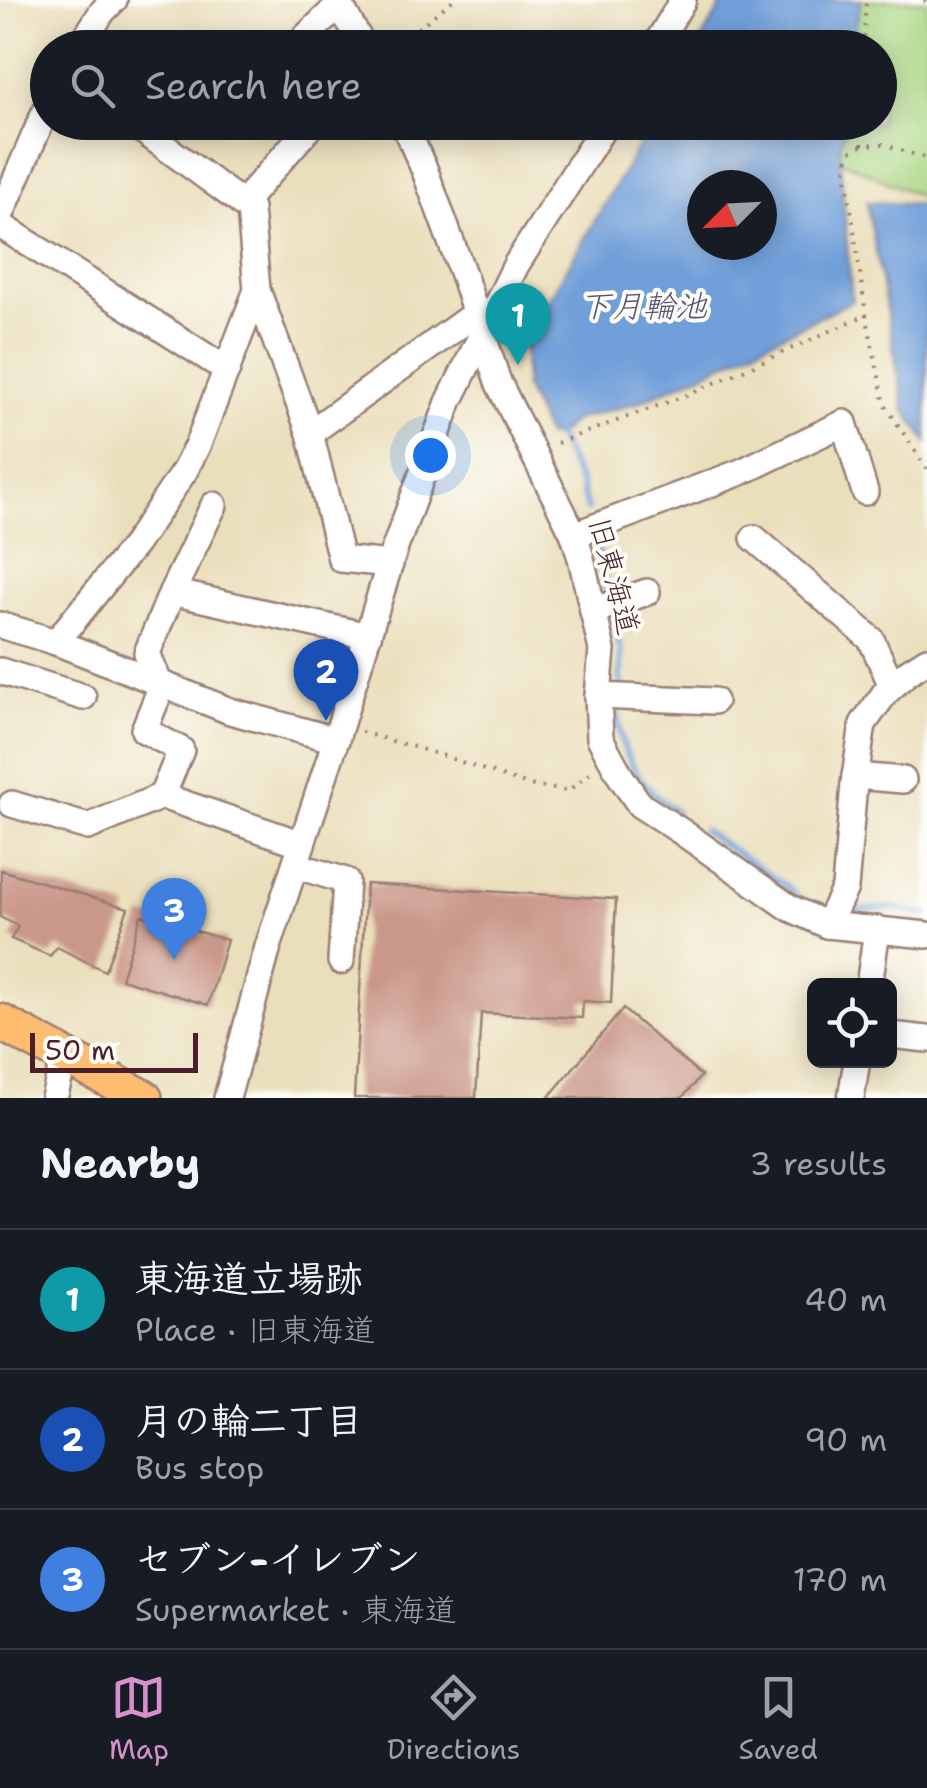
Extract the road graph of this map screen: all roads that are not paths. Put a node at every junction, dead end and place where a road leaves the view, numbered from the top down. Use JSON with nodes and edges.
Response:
{"nodes":[{"id":1,"x":114,"y":0,"type":"edge"},
{"id":2,"x":683,"y":0,"type":"edge"},
{"id":3,"x":338,"y":2,"type":"edge"},
{"id":4,"x":90,"y":30,"type":"edge"},
{"id":5,"x":311,"y":30,"type":"edge"},
{"id":6,"x":354,"y":30,"type":"edge"},
{"id":7,"x":665,"y":30,"type":"edge"},
{"id":8,"x":30,"y":131,"type":"edge"},
{"id":9,"x":155,"y":140,"type":"edge"},
{"id":10,"x":298,"y":140,"type":"edge"},
{"id":11,"x":411,"y":140,"type":"edge"},
{"id":12,"x":595,"y":140,"type":"edge"},
{"id":13,"x":10,"y":159,"type":"edge"},
{"id":14,"x":242,"y":204,"type":"junction"},
{"id":15,"x":0,"y":216,"type":"edge"},
{"id":16,"x":0,"y":226,"type":"edge"},
{"id":17,"x":257,"y":290,"type":"junction"},
{"id":18,"x":479,"y":322,"type":"junction"},
{"id":19,"x":227,"y":370,"type":"junction"},
{"id":20,"x":310,"y":434,"type":"junction"},
{"id":21,"x":865,"y":492,"type":"dead end"},
{"id":22,"x":214,"y":504,"type":"dead end"},
{"id":23,"x":574,"y":535,"type":"junction"},
{"id":24,"x":754,"y":538,"type":"dead end"},
{"id":25,"x":390,"y":564,"type":"junction"},
{"id":26,"x":172,"y":592,"type":"junction"},
{"id":27,"x":647,"y":592,"type":"dead end"},
{"id":28,"x":593,"y":611,"type":"junction"},
{"id":29,"x":0,"y":626,"type":"edge"},
{"id":30,"x":368,"y":636,"type":"junction"},
{"id":31,"x":56,"y":642,"type":"junction"},
{"id":32,"x":927,"y":660,"type":"edge"},
{"id":33,"x":0,"y":671,"type":"edge"},
{"id":34,"x":159,"y":684,"type":"junction"},
{"id":35,"x":892,"y":686,"type":"junction"},
{"id":36,"x":598,"y":696,"type":"junction"},
{"id":37,"x":83,"y":697,"type":"dead end"},
{"id":38,"x":714,"y":700,"type":"dead end"},
{"id":39,"x":338,"y":733,"type":"junction"},
{"id":40,"x":856,"y":776,"type":"junction"},
{"id":41,"x":903,"y":780,"type":"dead end"},
{"id":42,"x":162,"y":796,"type":"junction"},
{"id":43,"x":12,"y":804,"type":"dead end"},
{"id":44,"x":299,"y":854,"type":"junction"},
{"id":45,"x":827,"y":925,"type":"junction"},
{"id":46,"x":878,"y":929,"type":"junction"},
{"id":47,"x":927,"y":935,"type":"edge"},
{"id":48,"x":342,"y":961,"type":"dead end"},
{"id":49,"x":870,"y":978,"type":"edge"},
{"id":50,"x":0,"y":1022,"type":"edge"},
{"id":51,"x":897,"y":1036,"type":"edge"},
{"id":52,"x":927,"y":1039,"type":"edge"},
{"id":53,"x":65,"y":1056,"type":"junction"},
{"id":54,"x":856,"y":1068,"type":"edge"},
{"id":55,"x":54,"y":1098,"type":"edge"},
{"id":56,"x":144,"y":1098,"type":"edge"},
{"id":57,"x":227,"y":1098,"type":"edge"},
{"id":58,"x":852,"y":1098,"type":"edge"}],
"edges":[{"from":1,"to":4,"type":"street"},
{"from":2,"to":7,"type":"street"},
{"from":3,"to":5,"type":"street"},
{"from":3,"to":6,"type":"street"},
{"from":8,"to":13,"type":"street"},
{"from":9,"to":14,"type":"street"},
{"from":10,"to":14,"type":"street"},
{"from":11,"to":18,"type":"street","name":"旧東海道"},
{"from":12,"to":18,"type":"street"},
{"from":13,"to":15,"type":"street"},
{"from":14,"to":17,"type":"street"},
{"from":16,"to":19,"type":"street"},
{"from":17,"to":19,"type":"street"},
{"from":17,"to":20,"type":"street"},
{"from":18,"to":20,"type":"street"},
{"from":18,"to":23,"type":"street","name":"旧東海道"},
{"from":18,"to":25,"type":"street"},
{"from":19,"to":31,"type":"street"},
{"from":20,"to":25,"type":"street"},
{"from":21,"to":23,"type":"street"},
{"from":22,"to":26,"type":"street"},
{"from":23,"to":28,"type":"street","name":"旧東海道"},
{"from":24,"to":35,"type":"street"},
{"from":25,"to":30,"type":"street"},
{"from":26,"to":30,"type":"street"},
{"from":26,"to":34,"type":"street"},
{"from":27,"to":28,"type":"street"},
{"from":28,"to":36,"type":"street","name":"旧東海道"},
{"from":29,"to":31,"type":"street"},
{"from":30,"to":39,"type":"street"},
{"from":31,"to":34,"type":"street"},
{"from":32,"to":35,"type":"street"},
{"from":33,"to":37,"type":"street"},
{"from":34,"to":39,"type":"street"},
{"from":34,"to":42,"type":"street"},
{"from":35,"to":40,"type":"street"},
{"from":36,"to":38,"type":"street"},
{"from":36,"to":45,"type":"street","name":"旧東海道"},
{"from":39,"to":44,"type":"street"},
{"from":40,"to":41,"type":"street"},
{"from":40,"to":45,"type":"street"},
{"from":42,"to":43,"type":"street"},
{"from":42,"to":44,"type":"street"},
{"from":44,"to":48,"type":"street"},
{"from":44,"to":57,"type":"street"},
{"from":45,"to":46,"type":"street","name":"旧東海道"},
{"from":46,"to":47,"type":"street","name":"旧東海道"},
{"from":46,"to":49,"type":"street"},
{"from":50,"to":53,"type":"highway"},
{"from":51,"to":52,"type":"street"},
{"from":53,"to":55,"type":"street"},
{"from":53,"to":56,"type":"highway"},
{"from":54,"to":58,"type":"street"}]}
